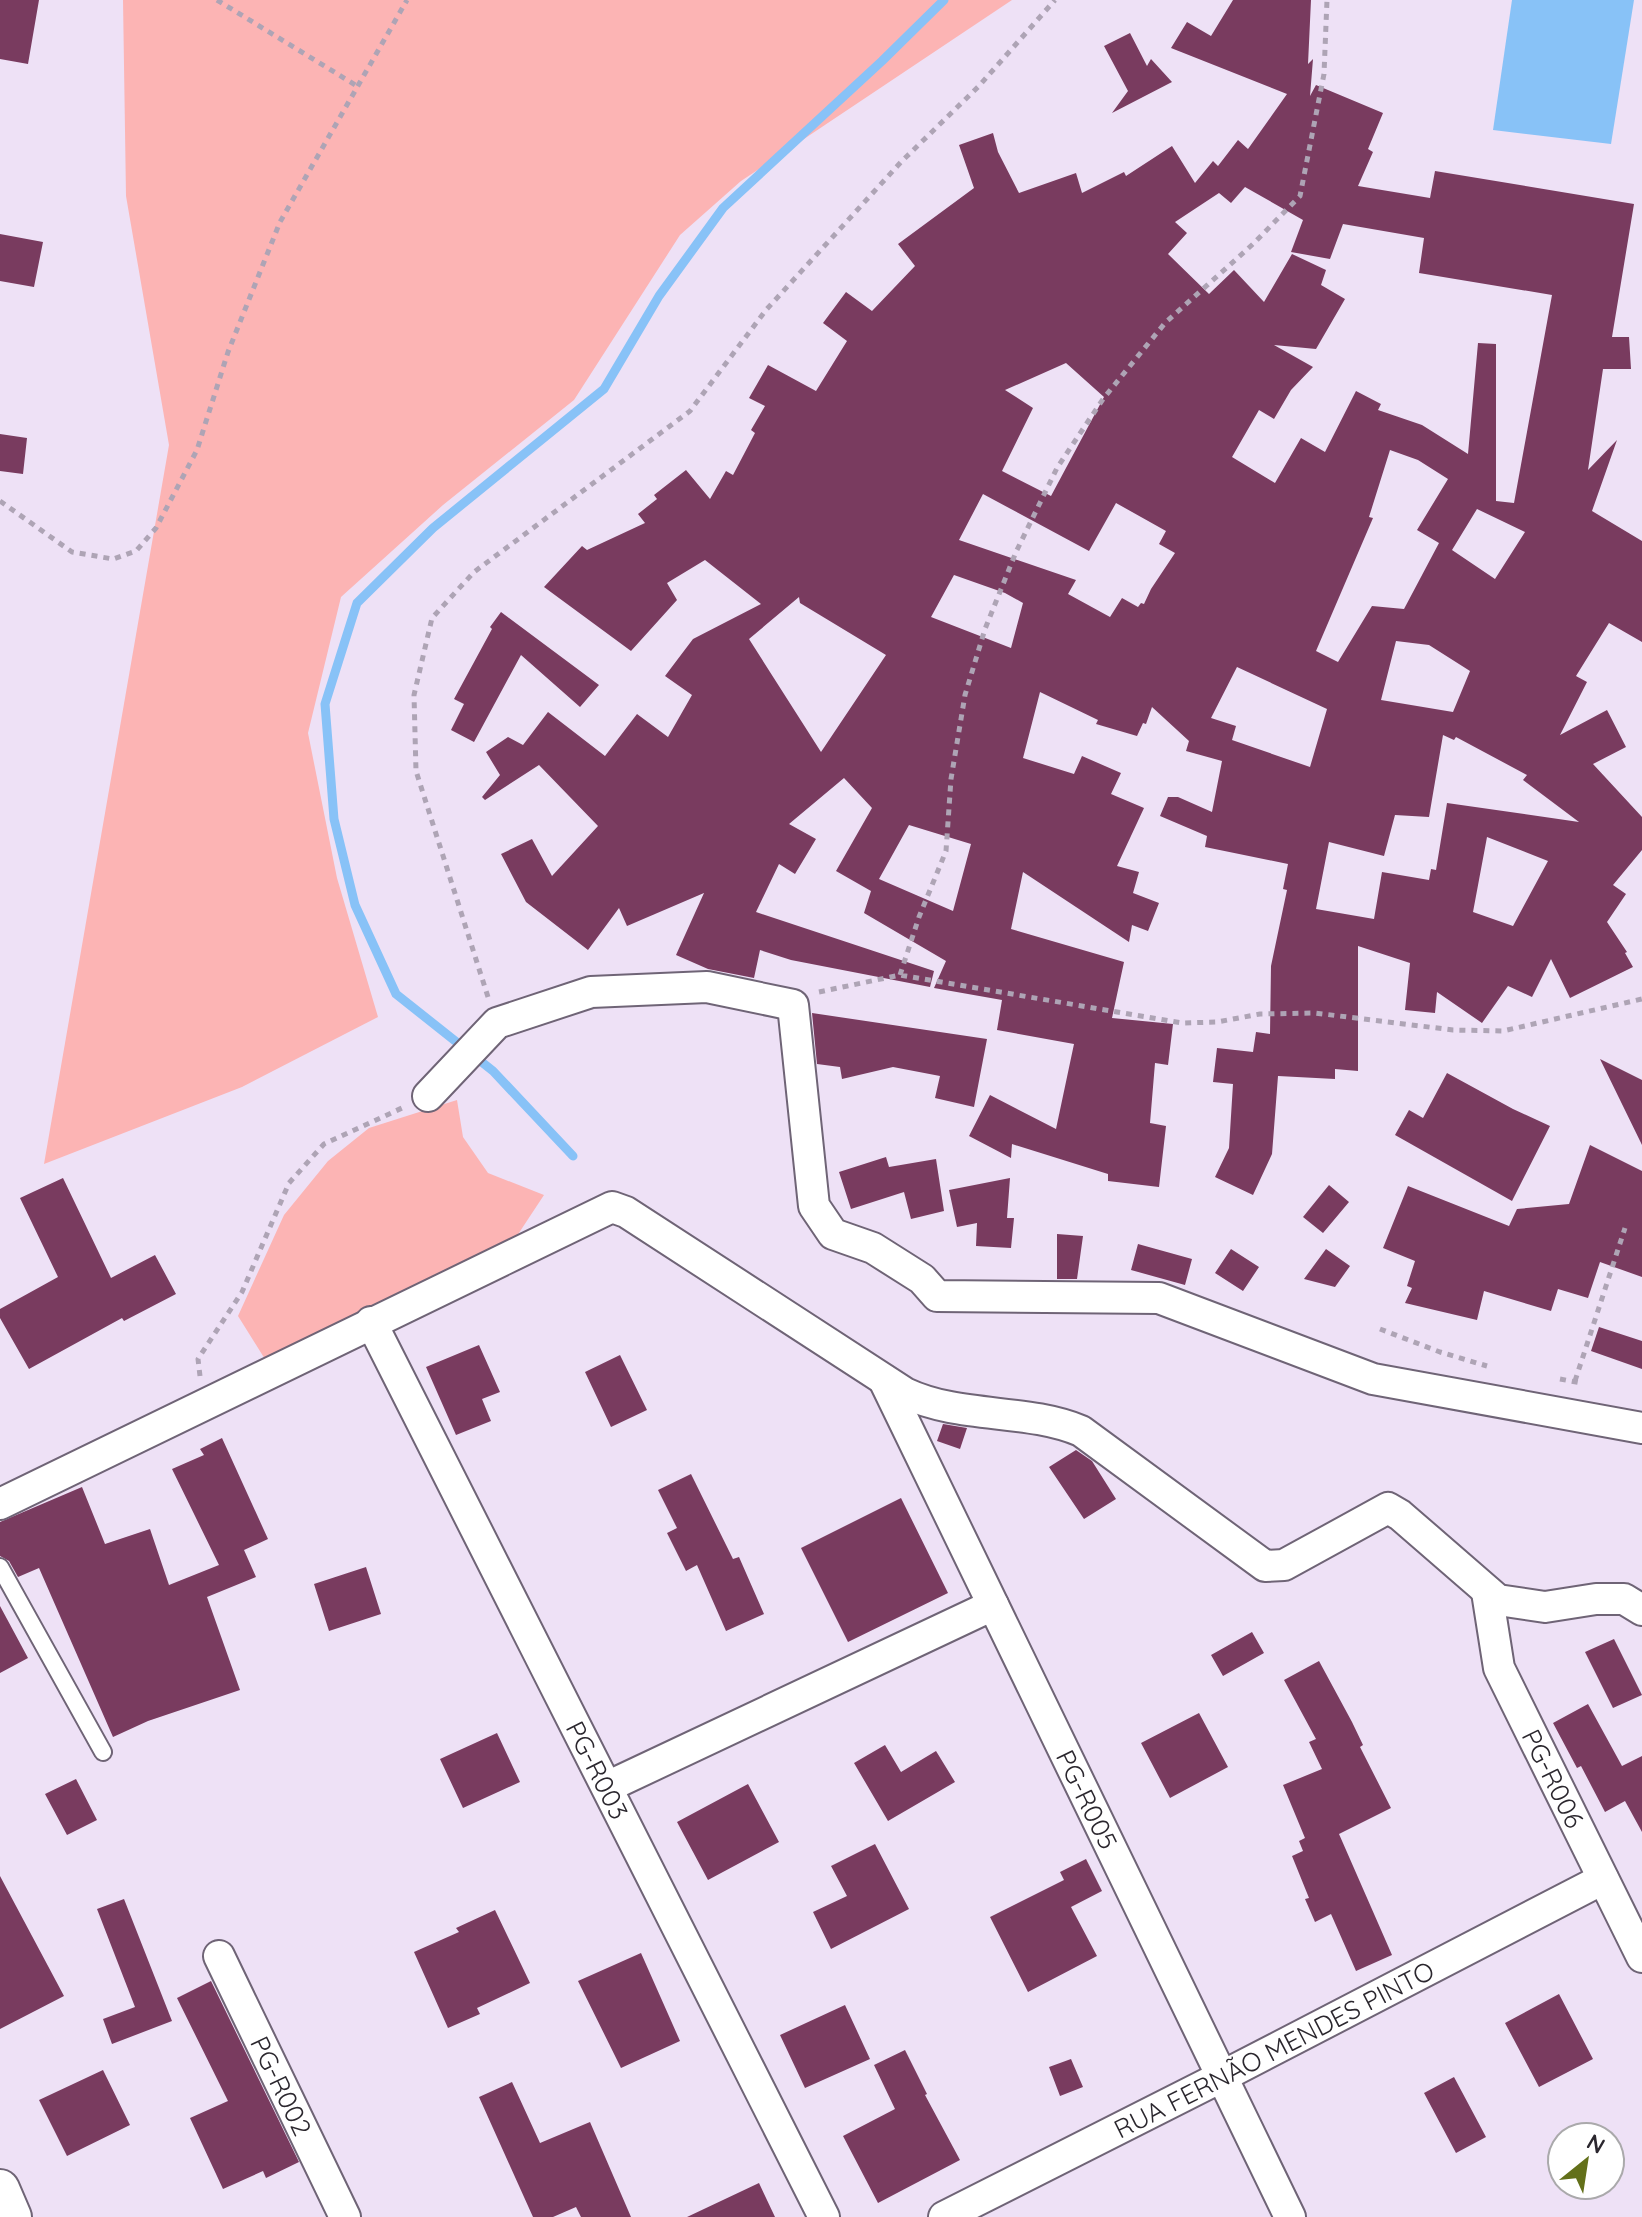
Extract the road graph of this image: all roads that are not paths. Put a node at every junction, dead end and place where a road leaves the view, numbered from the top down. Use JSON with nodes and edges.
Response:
{"nodes":[{"id":1,"x":428,"y":1096,"type":"road end"},
{"id":2,"x":371,"y":1322,"type":"junction"},
{"id":3,"x":884,"y":1380,"type":"junction"},
{"id":4,"x":1642,"y":1428,"type":"edge"},
{"id":5,"x":0,"y":1504,"type":"edge"},
{"id":6,"x":0,"y":1567,"type":"edge"},
{"id":7,"x":1487,"y":1592,"type":"junction"},
{"id":8,"x":993,"y":1605,"type":"junction"},
{"id":9,"x":1642,"y":1610,"type":"edge"},
{"id":10,"x":103,"y":1752,"type":"dead end"},
{"id":11,"x":607,"y":1787,"type":"junction"},
{"id":12,"x":1603,"y":1879,"type":"junction"},
{"id":13,"x":219,"y":1956,"type":"dead end"},
{"id":14,"x":1642,"y":1957,"type":"edge"},
{"id":15,"x":1221,"y":2077,"type":"junction"},
{"id":16,"x":0,"y":2189,"type":"edge"},
{"id":17,"x":12,"y":2217,"type":"edge"},
{"id":18,"x":345,"y":2217,"type":"edge"},
{"id":19,"x":824,"y":2217,"type":"edge"},
{"id":20,"x":944,"y":2217,"type":"edge"},
{"id":21,"x":1290,"y":2217,"type":"edge"}],
"edges":[{"from":1,"to":4,"type":"street"},
{"from":2,"to":3,"type":"street"},
{"from":2,"to":5,"type":"street"},
{"from":2,"to":11,"type":"street","name":"PG-R003"},
{"from":3,"to":7,"type":"street"},
{"from":3,"to":8,"type":"street","name":"PG-R005"},
{"from":6,"to":10,"type":"lane"},
{"from":7,"to":9,"type":"street"},
{"from":7,"to":12,"type":"street","name":"PG-R006"},
{"from":8,"to":11,"type":"street"},
{"from":8,"to":15,"type":"street","name":"PG-R005"},
{"from":11,"to":19,"type":"street","name":"PG-R003"},
{"from":12,"to":14,"type":"street","name":"PG-R006"},
{"from":12,"to":15,"type":"street","name":"RUA FERNÃO MENDES PINTO"},
{"from":13,"to":18,"type":"street","name":"PG-R002"},
{"from":15,"to":20,"type":"street","name":"RUA FERNÃO MENDES PINTO"},
{"from":15,"to":21,"type":"street","name":"PG-R005"},
{"from":16,"to":17,"type":"street"}]}
